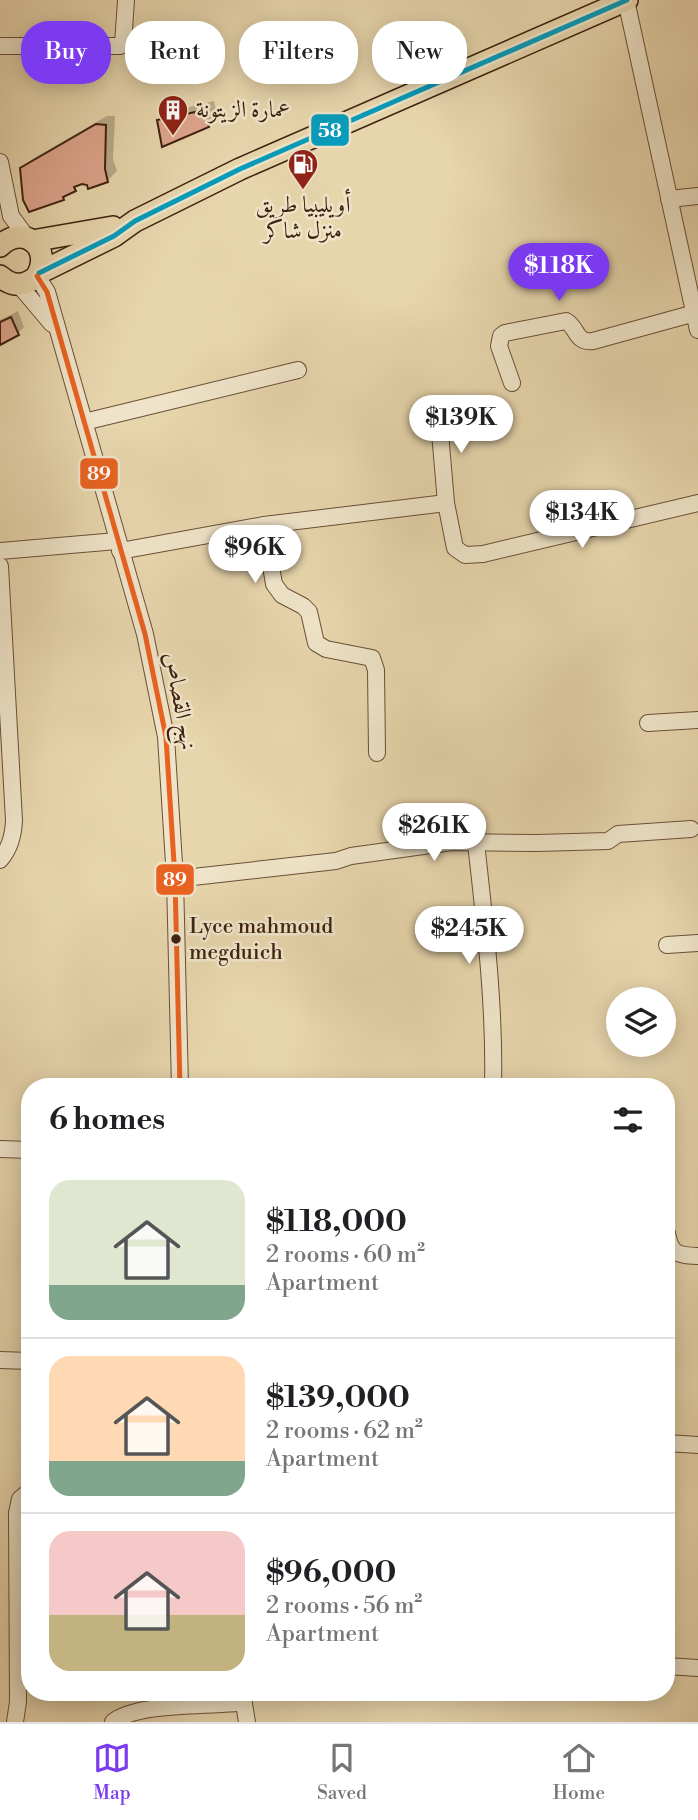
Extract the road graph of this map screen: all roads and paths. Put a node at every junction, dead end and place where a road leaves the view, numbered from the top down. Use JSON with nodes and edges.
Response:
{"nodes":[{"id":1,"x":126,"y":0,"type":"edge"},
{"id":2,"x":626,"y":0,"type":"edge"},
{"id":3,"x":0,"y":46,"type":"edge"},
{"id":4,"x":0,"y":162,"type":"edge"},
{"id":5,"x":698,"y":196,"type":"edge"},
{"id":6,"x":669,"y":199,"type":"junction"},
{"id":7,"x":135,"y":221,"type":"junction"},
{"id":8,"x":30,"y":240,"type":"junction"},
{"id":9,"x":0,"y":246,"type":"edge"},
{"id":10,"x":18,"y":281,"type":"edge"},
{"id":11,"x":695,"y":313,"type":"junction"},
{"id":12,"x":698,"y":330,"type":"edge"},
{"id":13,"x":298,"y":370,"type":"dead end"},
{"id":14,"x":512,"y":383,"type":"dead end"},
{"id":15,"x":438,"y":409,"type":"dead end"},
{"id":16,"x":84,"y":422,"type":"junction"},
{"id":17,"x":446,"y":503,"type":"junction"},
{"id":18,"x":698,"y":503,"type":"edge"},
{"id":19,"x":264,"y":526,"type":"junction"},
{"id":20,"x":119,"y":546,"type":"junction"},
{"id":21,"x":0,"y":551,"type":"edge"},
{"id":22,"x":0,"y":566,"type":"edge"},
{"id":23,"x":2,"y":662,"type":"edge"},
{"id":24,"x":698,"y":720,"type":"edge"},
{"id":25,"x":648,"y":723,"type":"dead end"},
{"id":26,"x":377,"y":753,"type":"dead end"},
{"id":27,"x":691,"y":829,"type":"dead end"},
{"id":28,"x":475,"y":843,"type":"junction"},
{"id":29,"x":0,"y":860,"type":"edge"},
{"id":30,"x":175,"y":879,"type":"junction"},
{"id":31,"x":698,"y":943,"type":"edge"},
{"id":32,"x":667,"y":945,"type":"dead end"},
{"id":33,"x":180,"y":1078,"type":"edge"},
{"id":34,"x":493,"y":1078,"type":"edge"},
{"id":35,"x":0,"y":1149,"type":"edge"},
{"id":36,"x":21,"y":1150,"type":"edge"},
{"id":37,"x":675,"y":1251,"type":"edge"},
{"id":38,"x":698,"y":1256,"type":"edge"},
{"id":39,"x":0,"y":1360,"type":"edge"},
{"id":40,"x":21,"y":1361,"type":"edge"},
{"id":41,"x":675,"y":1443,"type":"edge"},
{"id":42,"x":698,"y":1444,"type":"edge"},
{"id":43,"x":21,"y":1498,"type":"edge"},
{"id":44,"x":8,"y":1530,"type":"edge"},
{"id":45,"x":0,"y":1636,"type":"edge"},
{"id":46,"x":17,"y":1636,"type":"junction"},
{"id":47,"x":675,"y":1667,"type":"edge"},
{"id":48,"x":698,"y":1668,"type":"edge"},
{"id":49,"x":232,"y":1701,"type":"edge"},
{"id":50,"x":244,"y":1701,"type":"edge"},
{"id":51,"x":15,"y":1722,"type":"edge"},
{"id":52,"x":113,"y":1722,"type":"edge"},
{"id":53,"x":247,"y":1722,"type":"edge"}],
"edges":[{"from":1,"to":3,"type":"street"},
{"from":2,"to":6,"type":"street"},
{"from":2,"to":7,"type":"main road"},
{"from":4,"to":8,"type":"street"},
{"from":5,"to":6,"type":"street"},
{"from":6,"to":11,"type":"street"},
{"from":7,"to":8,"type":"main road"},
{"from":7,"to":10,"type":"main road"},
{"from":8,"to":9,"type":"main road"},
{"from":8,"to":10,"type":"main road"},
{"from":10,"to":16,"type":"street","name":"نهج القصاص"},
{"from":11,"to":12,"type":"street"},
{"from":11,"to":14,"type":"street"},
{"from":13,"to":16,"type":"street"},
{"from":15,"to":17,"type":"street"},
{"from":16,"to":20,"type":"street","name":"نهج القصاص"},
{"from":17,"to":18,"type":"street"},
{"from":17,"to":19,"type":"street"},
{"from":19,"to":20,"type":"street"},
{"from":19,"to":26,"type":"street"},
{"from":20,"to":21,"type":"street"},
{"from":20,"to":30,"type":"street","name":"نهج القصاص"},
{"from":22,"to":23,"type":"street"},
{"from":23,"to":29,"type":"street"},
{"from":24,"to":25,"type":"street"},
{"from":27,"to":28,"type":"street"},
{"from":28,"to":30,"type":"street"},
{"from":28,"to":34,"type":"street"},
{"from":30,"to":33,"type":"street","name":"نهج القصاص"},
{"from":31,"to":32,"type":"street"},
{"from":35,"to":36,"type":"street"},
{"from":37,"to":38,"type":"street"},
{"from":39,"to":40,"type":"street"},
{"from":41,"to":42,"type":"street"},
{"from":43,"to":44,"type":"street"},
{"from":44,"to":46,"type":"street"},
{"from":45,"to":46,"type":"street"},
{"from":46,"to":51,"type":"street"},
{"from":47,"to":48,"type":"street"},
{"from":49,"to":52,"type":"street"},
{"from":50,"to":53,"type":"street"}]}
